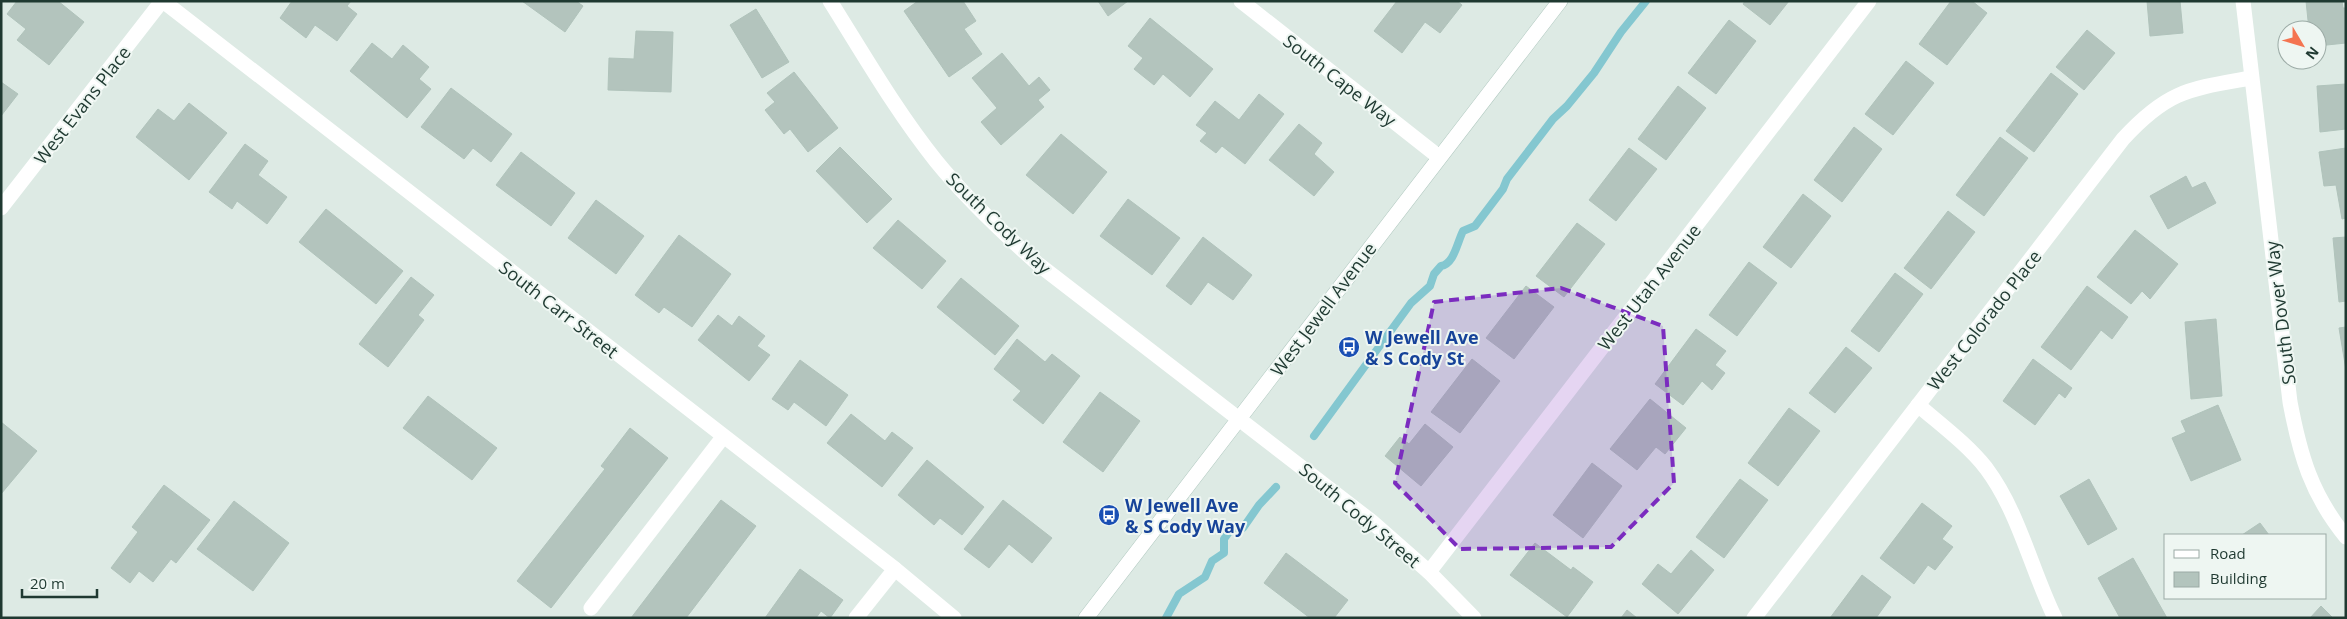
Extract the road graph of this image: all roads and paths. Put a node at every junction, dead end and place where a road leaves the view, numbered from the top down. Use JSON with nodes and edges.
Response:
{"nodes":[{"id":1,"x":163,"y":1,"type":"edge"},
{"id":2,"x":830,"y":1,"type":"edge"},
{"id":3,"x":1241,"y":1,"type":"edge"},
{"id":4,"x":1560,"y":1,"type":"edge"},
{"id":5,"x":1870,"y":1,"type":"edge"},
{"id":6,"x":2243,"y":1,"type":"edge"},
{"id":7,"x":2251,"y":78,"type":"junction"},
{"id":8,"x":1440,"y":157,"type":"junction"},
{"id":9,"x":1,"y":208,"type":"edge"},
{"id":10,"x":1918,"y":405,"type":"junction"},
{"id":11,"x":1239,"y":418,"type":"junction"},
{"id":12,"x":723,"y":437,"type":"junction"},
{"id":13,"x":2346,"y":537,"type":"edge"},
{"id":14,"x":895,"y":569,"type":"junction"},
{"id":15,"x":1429,"y":572,"type":"junction"},
{"id":16,"x":591,"y":608,"type":"dead end"},
{"id":17,"x":856,"y":618,"type":"edge"},
{"id":18,"x":954,"y":618,"type":"edge"},
{"id":19,"x":1086,"y":618,"type":"edge"},
{"id":20,"x":1474,"y":618,"type":"edge"},
{"id":21,"x":1754,"y":618,"type":"edge"},
{"id":22,"x":2055,"y":618,"type":"edge"}],
"edges":[{"from":1,"to":9,"type":"street","name":"West Evans Place"},
{"from":1,"to":12,"type":"street","name":"South Carr Street"},
{"from":2,"to":11,"type":"street","name":"South Cody Way"},
{"from":3,"to":8,"type":"street","name":"South Cape Way"},
{"from":4,"to":8,"type":"street","name":"West Jewell Avenue"},
{"from":5,"to":15,"type":"street","name":"West Utah Avenue"},
{"from":6,"to":7,"type":"street","name":"South Dover Way"},
{"from":7,"to":10,"type":"street","name":"West Colorado Place"},
{"from":7,"to":13,"type":"street","name":"South Dover Way"},
{"from":8,"to":11,"type":"street","name":"West Jewell Avenue"},
{"from":10,"to":21,"type":"street","name":"West Colorado Place"},
{"from":10,"to":22,"type":"street"},
{"from":11,"to":15,"type":"street","name":"South Cody Street"},
{"from":11,"to":19,"type":"street","name":"West Jewell Avenue"},
{"from":12,"to":14,"type":"street","name":"South Carr Street"},
{"from":12,"to":16,"type":"street"},
{"from":14,"to":17,"type":"street"},
{"from":14,"to":18,"type":"street","name":"South Carr Street"},
{"from":15,"to":20,"type":"street","name":"South Cody Street"}]}
